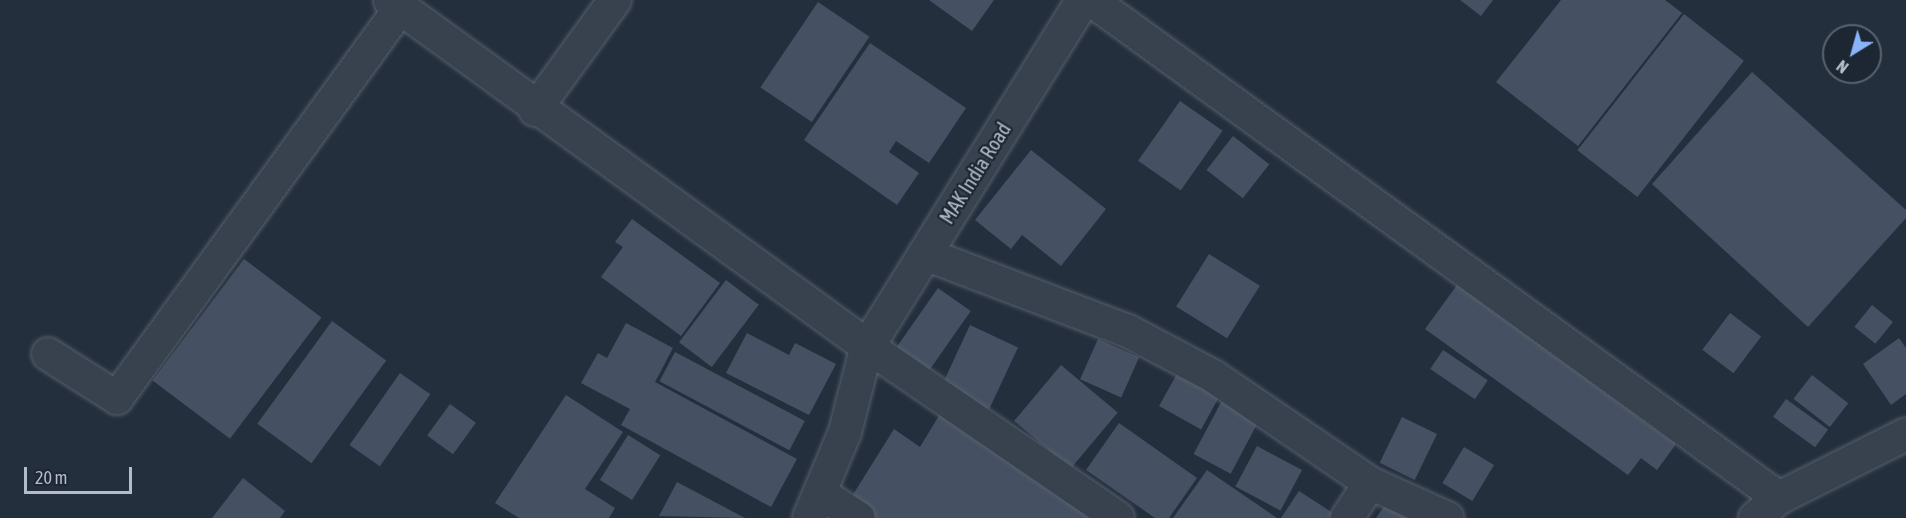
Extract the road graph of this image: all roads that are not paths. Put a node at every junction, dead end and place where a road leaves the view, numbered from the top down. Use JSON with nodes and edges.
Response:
{"nodes":[{"id":1,"x":615,"y":0,"type":"edge"},
{"id":2,"x":1082,"y":0,"type":"edge"},
{"id":3,"x":1091,"y":0,"type":"edge"},
{"id":4,"x":395,"y":4,"type":"edge"},
{"id":5,"x":536,"y":110,"type":"junction"},
{"id":6,"x":925,"y":254,"type":"junction"},
{"id":7,"x":867,"y":346,"type":"junction"},
{"id":8,"x":48,"y":354,"type":"dead end"},
{"id":9,"x":1906,"y":434,"type":"edge"},
{"id":10,"x":1370,"y":483,"type":"junction"},
{"id":11,"x":1779,"y":498,"type":"junction"},
{"id":12,"x":814,"y":505,"type":"edge"},
{"id":13,"x":859,"y":518,"type":"edge"},
{"id":14,"x":1118,"y":518,"type":"edge"},
{"id":15,"x":1347,"y":518,"type":"edge"},
{"id":16,"x":1447,"y":518,"type":"edge"},
{"id":17,"x":1755,"y":518,"type":"edge"}],
"edges":[{"from":1,"to":5,"type":"street"},
{"from":2,"to":6,"type":"street","name":"MAK India Road"},
{"from":3,"to":11,"type":"street"},
{"from":4,"to":5,"type":"street"},
{"from":4,"to":8,"type":"street"},
{"from":5,"to":7,"type":"street"},
{"from":6,"to":7,"type":"street","name":"MAK India Road"},
{"from":6,"to":10,"type":"street"},
{"from":7,"to":12,"type":"street"},
{"from":7,"to":14,"type":"street"},
{"from":9,"to":11,"type":"street"},
{"from":10,"to":15,"type":"street"},
{"from":10,"to":16,"type":"street"},
{"from":11,"to":17,"type":"street"},
{"from":12,"to":13,"type":"street"}]}
